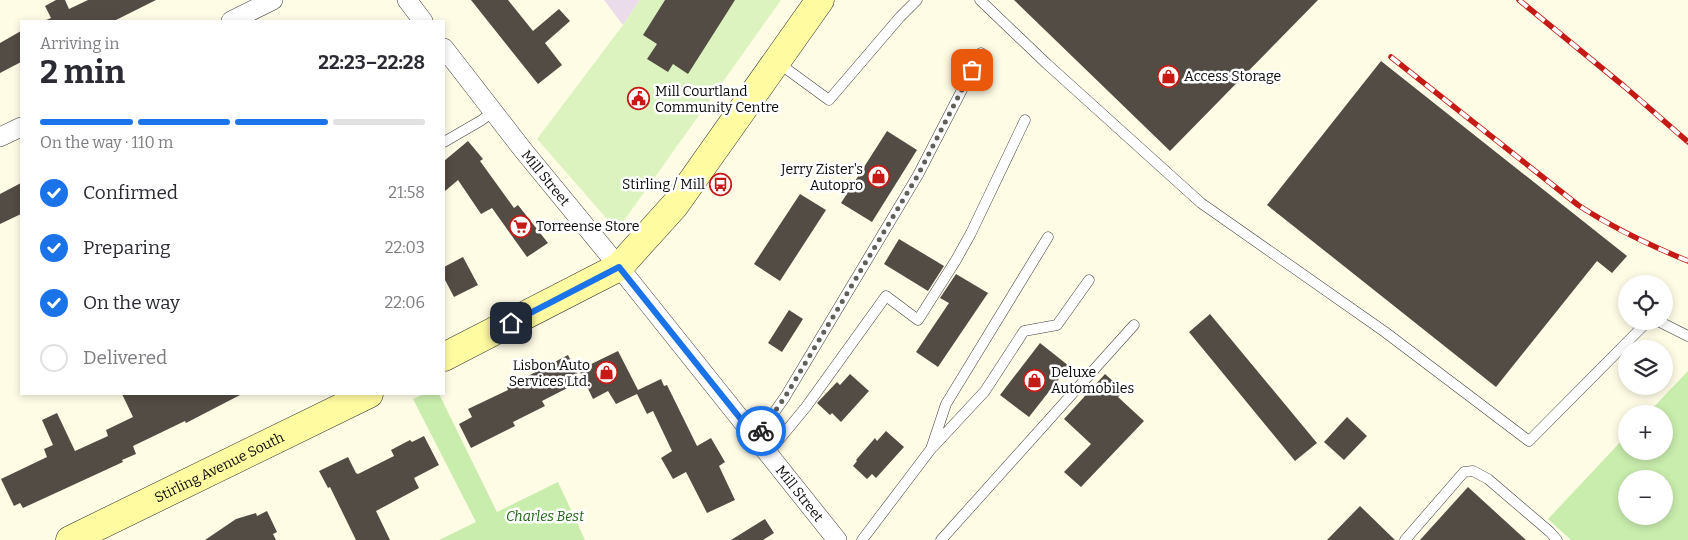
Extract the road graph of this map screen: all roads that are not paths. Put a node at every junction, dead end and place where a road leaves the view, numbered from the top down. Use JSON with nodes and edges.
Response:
{"nodes":[{"id":1,"x":273,"y":0,"type":"edge"},
{"id":2,"x":407,"y":0,"type":"edge"},
{"id":3,"x":820,"y":0,"type":"edge"},
{"id":4,"x":918,"y":0,"type":"edge"},
{"id":5,"x":980,"y":0,"type":"edge"},
{"id":6,"x":233,"y":20,"type":"edge"},
{"id":7,"x":422,"y":20,"type":"edge"},
{"id":8,"x":445,"y":49,"type":"edge"},
{"id":9,"x":981,"y":53,"type":"dead end"},
{"id":10,"x":776,"y":62,"type":"junction"},
{"id":11,"x":492,"y":111,"type":"junction"},
{"id":12,"x":1025,"y":120,"type":"dead end"},
{"id":13,"x":20,"y":128,"type":"edge"},
{"id":14,"x":0,"y":138,"type":"edge"},
{"id":15,"x":445,"y":141,"type":"edge"},
{"id":16,"x":1048,"y":237,"type":"dead end"},
{"id":17,"x":619,"y":267,"type":"junction"},
{"id":18,"x":1089,"y":280,"type":"dead end"},
{"id":19,"x":1134,"y":325,"type":"dead end"},
{"id":20,"x":1673,"y":328,"type":"edge"},
{"id":21,"x":1639,"y":330,"type":"edge"},
{"id":22,"x":1688,"y":336,"type":"edge"},
{"id":23,"x":445,"y":355,"type":"edge"},
{"id":24,"x":367,"y":395,"type":"edge"},
{"id":25,"x":756,"y":438,"type":"junction"},
{"id":26,"x":931,"y":449,"type":"junction"},
{"id":27,"x":768,"y":453,"type":"junction"},
{"id":28,"x":70,"y":540,"type":"edge"},
{"id":29,"x":838,"y":540,"type":"edge"},
{"id":30,"x":862,"y":540,"type":"edge"},
{"id":31,"x":941,"y":540,"type":"edge"},
{"id":32,"x":1405,"y":540,"type":"edge"},
{"id":33,"x":1557,"y":540,"type":"edge"}],
"edges":[{"from":1,"to":6,"type":"street"},
{"from":2,"to":7,"type":"street"},
{"from":3,"to":10,"type":"street"},
{"from":4,"to":10,"type":"lane"},
{"from":5,"to":21,"type":"lane"},
{"from":8,"to":11,"type":"street","name":"Mill Street"},
{"from":9,"to":25,"type":"lane"},
{"from":10,"to":17,"type":"street"},
{"from":11,"to":15,"type":"lane"},
{"from":11,"to":17,"type":"street","name":"Mill Street"},
{"from":12,"to":27,"type":"lane"},
{"from":13,"to":14,"type":"street"},
{"from":16,"to":26,"type":"lane"},
{"from":17,"to":23,"type":"street"},
{"from":17,"to":25,"type":"street","name":"Mill Street"},
{"from":18,"to":26,"type":"lane"},
{"from":19,"to":31,"type":"lane"},
{"from":20,"to":22,"type":"lane"},
{"from":24,"to":28,"type":"street","name":"Stirling Avenue South"},
{"from":25,"to":27,"type":"street","name":"Mill Street"},
{"from":26,"to":30,"type":"lane"},
{"from":27,"to":29,"type":"street","name":"Mill Street"},
{"from":32,"to":33,"type":"lane"}]}
